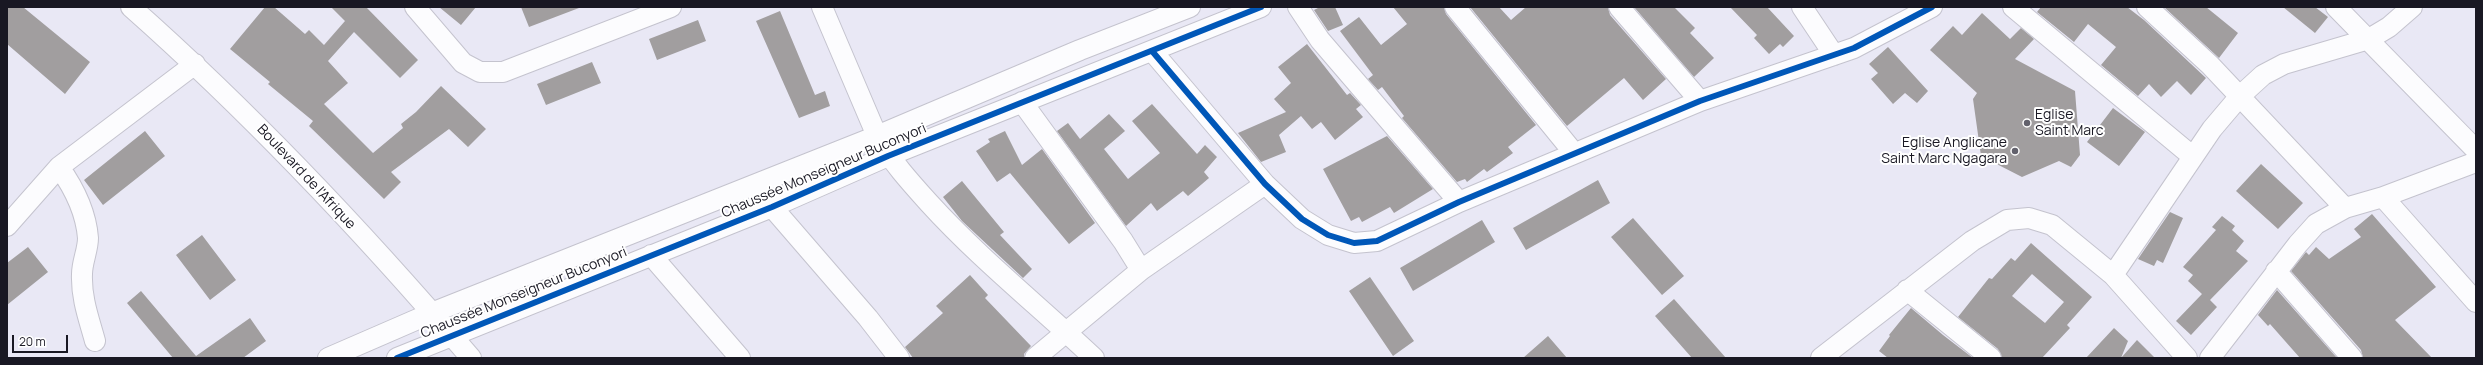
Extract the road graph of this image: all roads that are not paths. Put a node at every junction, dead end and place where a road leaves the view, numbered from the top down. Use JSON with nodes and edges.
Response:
{"nodes":[{"id":1,"x":131,"y":7,"type":"edge"},
{"id":2,"x":415,"y":7,"type":"edge"},
{"id":3,"x":671,"y":7,"type":"edge"},
{"id":4,"x":822,"y":7,"type":"edge"},
{"id":5,"x":1190,"y":7,"type":"edge"},
{"id":6,"x":1261,"y":7,"type":"edge"},
{"id":7,"x":1298,"y":7,"type":"edge"},
{"id":8,"x":1455,"y":7,"type":"edge"},
{"id":9,"x":1619,"y":7,"type":"edge"},
{"id":10,"x":1802,"y":7,"type":"edge"},
{"id":11,"x":1932,"y":7,"type":"edge"},
{"id":12,"x":2013,"y":7,"type":"edge"},
{"id":13,"x":2148,"y":7,"type":"edge"},
{"id":14,"x":2336,"y":7,"type":"edge"},
{"id":15,"x":2412,"y":7,"type":"edge"},
{"id":16,"x":2369,"y":39,"type":"junction"},
{"id":17,"x":1152,"y":51,"type":"junction"},
{"id":18,"x":1834,"y":55,"type":"junction"},
{"id":19,"x":196,"y":64,"type":"junction"},
{"id":20,"x":2240,"y":96,"type":"junction"},
{"id":21,"x":1700,"y":101,"type":"junction"},
{"id":22,"x":1022,"y":102,"type":"junction"},
{"id":23,"x":877,"y":136,"type":"junction"},
{"id":24,"x":2476,"y":150,"type":"edge"},
{"id":25,"x":1574,"y":153,"type":"junction"},
{"id":26,"x":888,"y":156,"type":"junction"},
{"id":27,"x":2192,"y":156,"type":"junction"},
{"id":28,"x":2476,"y":162,"type":"edge"},
{"id":29,"x":59,"y":167,"type":"junction"},
{"id":30,"x":1265,"y":184,"type":"junction"},
{"id":31,"x":2383,"y":196,"type":"junction"},
{"id":32,"x":1459,"y":202,"type":"junction"},
{"id":33,"x":772,"y":207,"type":"junction"},
{"id":34,"x":2345,"y":208,"type":"junction"},
{"id":35,"x":7,"y":226,"type":"edge"},
{"id":36,"x":651,"y":255,"type":"junction"},
{"id":37,"x":1141,"y":270,"type":"junction"},
{"id":38,"x":2276,"y":271,"type":"junction"},
{"id":39,"x":2113,"y":275,"type":"junction"},
{"id":40,"x":1907,"y":290,"type":"junction"},
{"id":41,"x":2476,"y":302,"type":"edge"},
{"id":42,"x":434,"y":312,"type":"junction"},
{"id":43,"x":1067,"y":333,"type":"junction"},
{"id":44,"x":451,"y":335,"type":"junction"},
{"id":45,"x":95,"y":341,"type":"dead end"},
{"id":46,"x":328,"y":358,"type":"edge"},
{"id":47,"x":397,"y":358,"type":"edge"},
{"id":48,"x":471,"y":358,"type":"edge"},
{"id":49,"x":740,"y":358,"type":"edge"},
{"id":50,"x":899,"y":358,"type":"edge"},
{"id":51,"x":1035,"y":358,"type":"edge"},
{"id":52,"x":1094,"y":358,"type":"edge"},
{"id":53,"x":1821,"y":358,"type":"edge"},
{"id":54,"x":1991,"y":358,"type":"edge"},
{"id":55,"x":2187,"y":358,"type":"edge"},
{"id":56,"x":2210,"y":358,"type":"edge"},
{"id":57,"x":2352,"y":358,"type":"edge"}],
"edges":[{"from":1,"to":19,"type":"street","name":"Boulevard de l'Afrique"},
{"from":2,"to":3,"type":"street"},
{"from":4,"to":23,"type":"street"},
{"from":5,"to":23,"type":"street","name":"Chaussée Monseigneur Buconyori"},
{"from":6,"to":17,"type":"street","name":"Chaussée Monseigneur Buconyori"},
{"from":7,"to":32,"type":"street"},
{"from":8,"to":25,"type":"street"},
{"from":9,"to":21,"type":"street"},
{"from":10,"to":18,"type":"street"},
{"from":11,"to":18,"type":"street"},
{"from":12,"to":27,"type":"street"},
{"from":13,"to":20,"type":"street"},
{"from":14,"to":16,"type":"street"},
{"from":15,"to":16,"type":"street"},
{"from":16,"to":20,"type":"street"},
{"from":16,"to":24,"type":"street"},
{"from":17,"to":22,"type":"street","name":"Chaussée Monseigneur Buconyori"},
{"from":17,"to":30,"type":"street"},
{"from":18,"to":21,"type":"street"},
{"from":19,"to":29,"type":"street"},
{"from":19,"to":42,"type":"street","name":"Boulevard de l'Afrique"},
{"from":20,"to":27,"type":"street"},
{"from":20,"to":34,"type":"street"},
{"from":21,"to":25,"type":"street"},
{"from":22,"to":26,"type":"street","name":"Chaussée Monseigneur Buconyori"},
{"from":22,"to":37,"type":"street"},
{"from":23,"to":26,"type":"street"},
{"from":23,"to":42,"type":"street","name":"Chaussée Monseigneur Buconyori"},
{"from":25,"to":32,"type":"street"},
{"from":26,"to":33,"type":"street","name":"Chaussée Monseigneur Buconyori"},
{"from":26,"to":43,"type":"street"},
{"from":27,"to":39,"type":"street"},
{"from":28,"to":31,"type":"street"},
{"from":29,"to":35,"type":"street"},
{"from":29,"to":45,"type":"street"},
{"from":30,"to":32,"type":"street"},
{"from":30,"to":37,"type":"street"},
{"from":31,"to":34,"type":"street"},
{"from":31,"to":41,"type":"street"},
{"from":33,"to":36,"type":"street","name":"Chaussée Monseigneur Buconyori"},
{"from":33,"to":50,"type":"street"},
{"from":34,"to":38,"type":"street"},
{"from":36,"to":44,"type":"street","name":"Chaussée Monseigneur Buconyori"},
{"from":36,"to":49,"type":"street"},
{"from":37,"to":43,"type":"street"},
{"from":38,"to":56,"type":"street"},
{"from":38,"to":57,"type":"street"},
{"from":39,"to":40,"type":"street"},
{"from":39,"to":55,"type":"street"},
{"from":40,"to":53,"type":"street"},
{"from":40,"to":54,"type":"street"},
{"from":42,"to":44,"type":"street","name":"Boulevard de l'Afrique"},
{"from":42,"to":46,"type":"street","name":"Chaussée Monseigneur Buconyori"},
{"from":43,"to":51,"type":"street"},
{"from":43,"to":52,"type":"street"},
{"from":44,"to":47,"type":"street","name":"Chaussée Monseigneur Buconyori"},
{"from":44,"to":48,"type":"street","name":"Boulevard de l'Afrique"}]}
